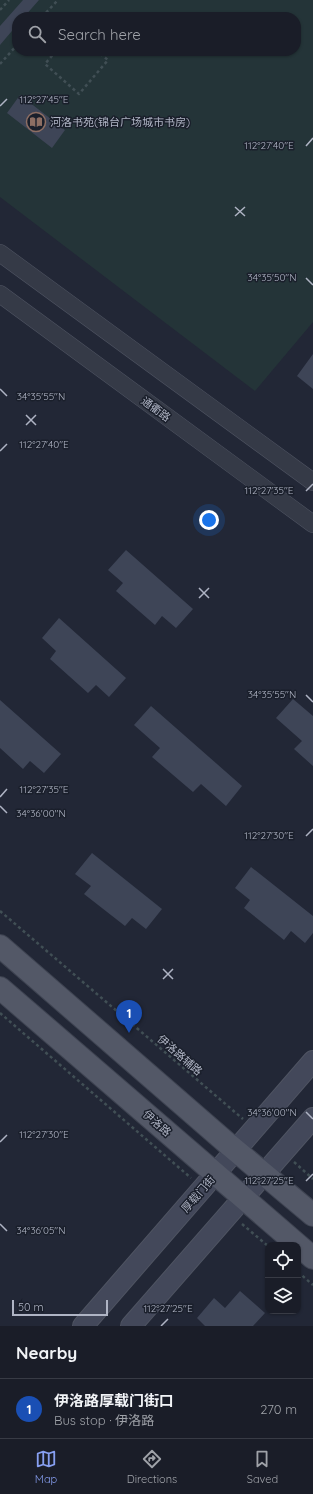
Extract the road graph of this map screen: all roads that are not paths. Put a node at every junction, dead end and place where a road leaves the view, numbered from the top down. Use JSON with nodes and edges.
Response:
{"nodes":[{"id":1,"x":0,"y":253,"type":"edge"},
{"id":2,"x":0,"y":294,"type":"edge"},
{"id":3,"x":313,"y":482,"type":"edge"},
{"id":4,"x":313,"y":524,"type":"edge"},
{"id":5,"x":0,"y":946,"type":"edge"},
{"id":6,"x":0,"y":988,"type":"edge"},
{"id":7,"x":313,"y":1061,"type":"edge"},
{"id":8,"x":313,"y":1118,"type":"edge"},
{"id":9,"x":236,"y":1150,"type":"junction"},
{"id":10,"x":263,"y":1174,"type":"junction"},
{"id":11,"x":209,"y":1181,"type":"junction"},
{"id":12,"x":236,"y":1205,"type":"junction"},
{"id":13,"x":313,"y":1215,"type":"edge"},
{"id":14,"x":313,"y":1258,"type":"edge"},
{"id":15,"x":83,"y":1326,"type":"edge"},
{"id":16,"x":131,"y":1326,"type":"edge"}],
"edges":[{"from":1,"to":3,"type":"street"},
{"from":2,"to":4,"type":"street","name":"通衢路"},
{"from":5,"to":9,"type":"main road"},
{"from":6,"to":11,"type":"main road","name":"伊洛路"},
{"from":7,"to":9,"type":"main road","name":"厚载门街"},
{"from":8,"to":10,"type":"main road"},
{"from":9,"to":10,"type":"main road"},
{"from":9,"to":11,"type":"main road","name":"厚载门街"},
{"from":10,"to":12,"type":"main road"},
{"from":10,"to":13,"type":"main road"},
{"from":11,"to":12,"type":"main road","name":"伊洛路"},
{"from":11,"to":15,"type":"main road","name":"厚载门街"},
{"from":12,"to":14,"type":"main road","name":"伊洛路"},
{"from":12,"to":16,"type":"main road"}]}
